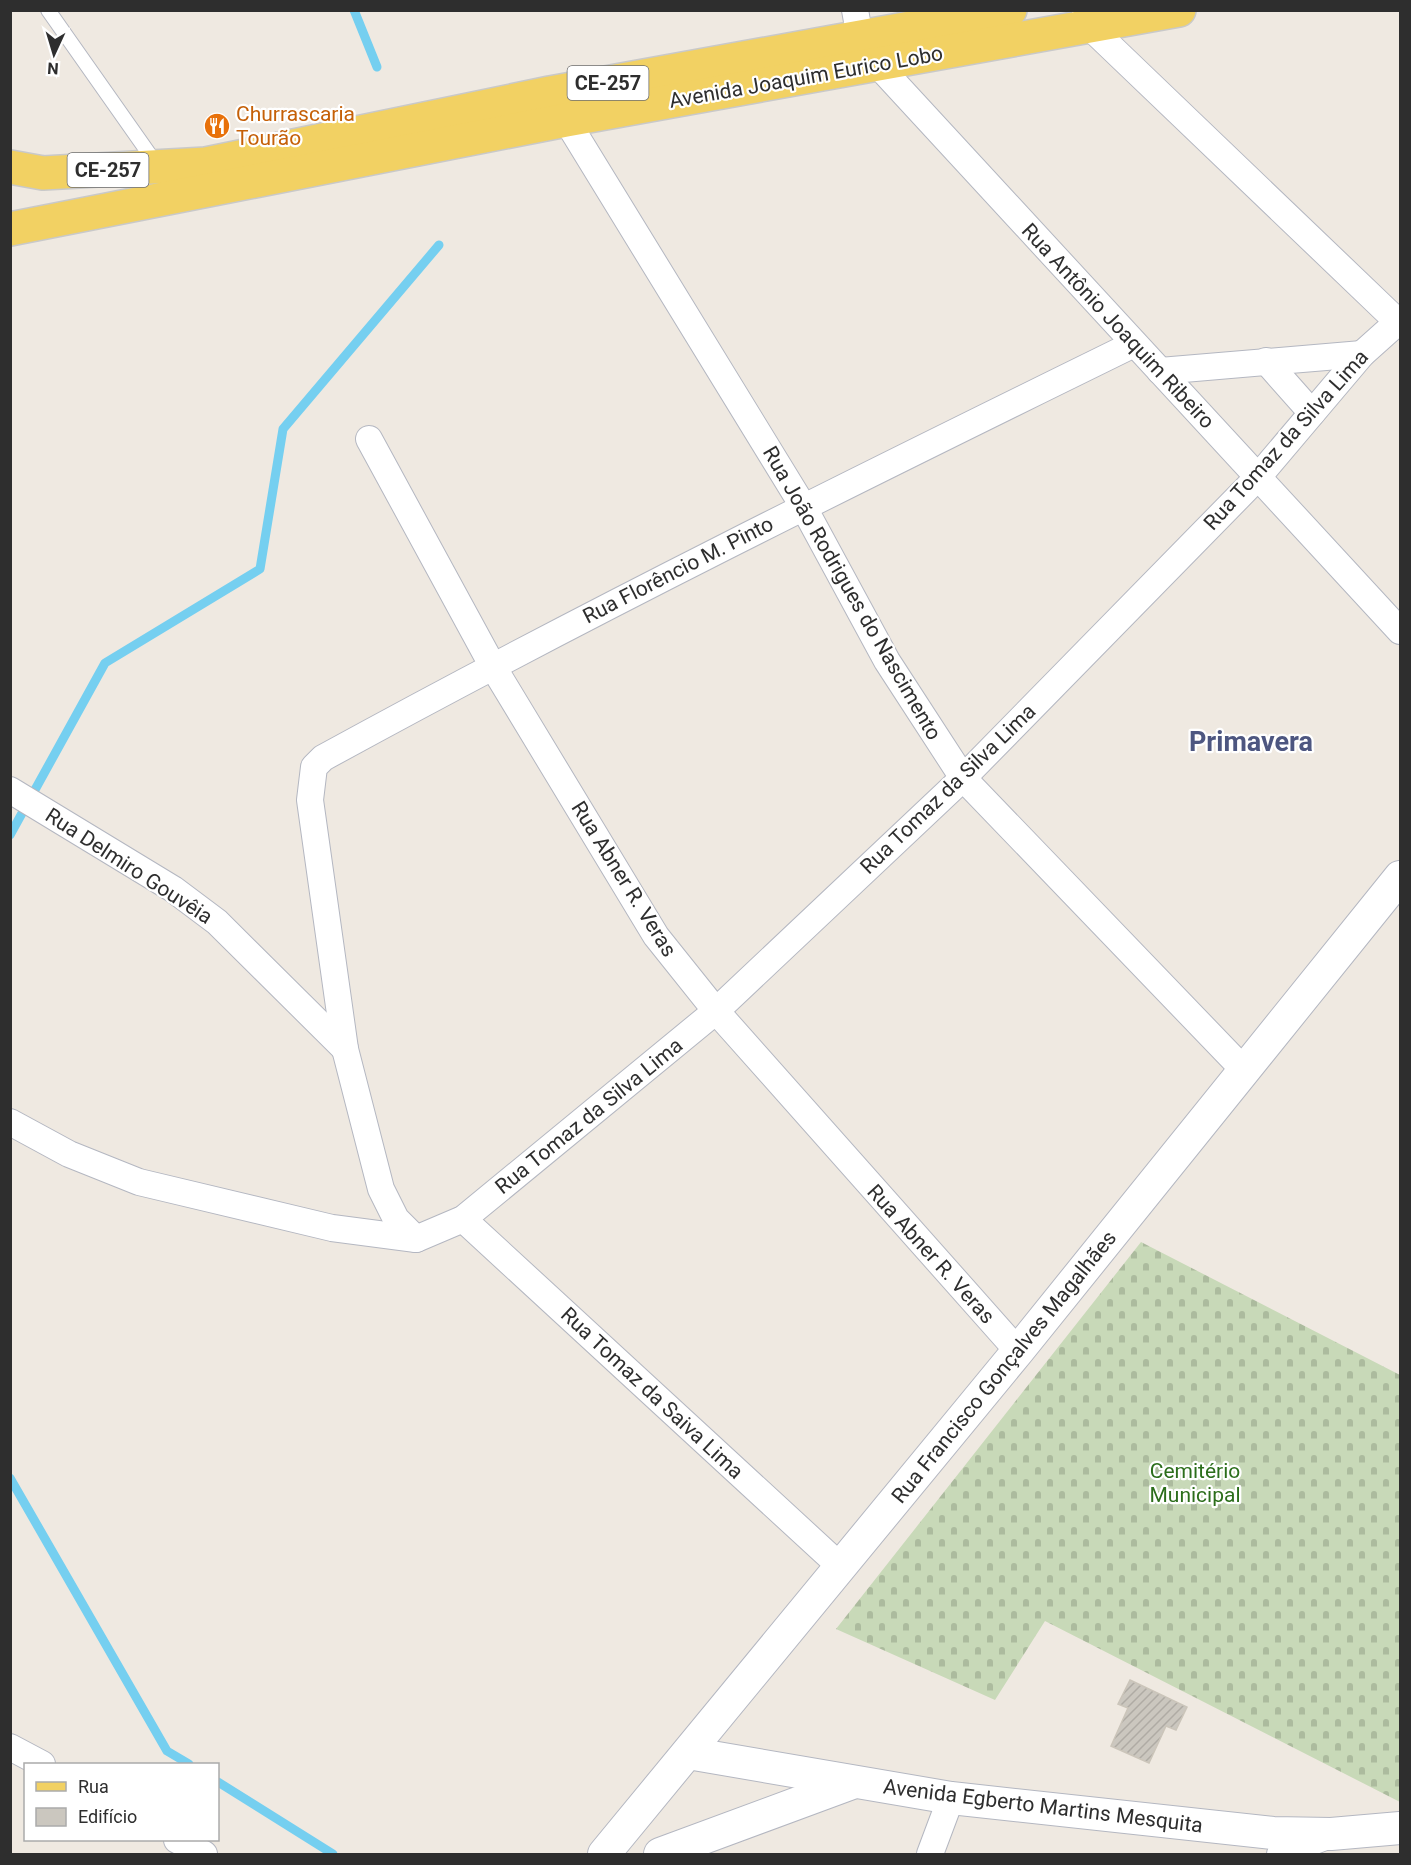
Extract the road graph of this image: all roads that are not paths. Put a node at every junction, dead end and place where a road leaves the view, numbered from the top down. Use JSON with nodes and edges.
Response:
{"nodes":[{"id":1,"x":48,"y":10,"type":"edge"},
{"id":2,"x":1010,"y":10,"type":"edge"},
{"id":3,"x":1179,"y":10,"type":"edge"},
{"id":4,"x":1087,"y":18,"type":"edge"},
{"id":5,"x":864,"y":37,"type":"edge"},
{"id":6,"x":558,"y":107,"type":"junction"},
{"id":7,"x":10,"y":167,"type":"edge"},
{"id":8,"x":168,"y":182,"type":"junction"},
{"id":9,"x":10,"y":229,"type":"edge"},
{"id":10,"x":1399,"y":321,"type":"edge"},
{"id":11,"x":1134,"y":344,"type":"junction"},
{"id":12,"x":1362,"y":354,"type":"junction"},
{"id":13,"x":1266,"y":362,"type":"junction"},
{"id":14,"x":1160,"y":371,"type":"junction"},
{"id":15,"x":1312,"y":413,"type":"junction"},
{"id":16,"x":369,"y":440,"type":"dead end"},
{"id":17,"x":1258,"y":477,"type":"junction"},
{"id":18,"x":803,"y":506,"type":"junction"},
{"id":19,"x":1401,"y":630,"type":"edge"},
{"id":20,"x":492,"y":665,"type":"junction"},
{"id":21,"x":963,"y":778,"type":"junction"},
{"id":22,"x":10,"y":790,"type":"edge"},
{"id":23,"x":1401,"y":877,"type":"edge"},
{"id":24,"x":716,"y":1011,"type":"junction"},
{"id":25,"x":345,"y":1049,"type":"junction"},
{"id":26,"x":1244,"y":1069,"type":"junction"},
{"id":27,"x":10,"y":1122,"type":"edge"},
{"id":28,"x":463,"y":1219,"type":"junction"},
{"id":29,"x":416,"y":1239,"type":"junction"},
{"id":30,"x":1018,"y":1351,"type":"junction"},
{"id":31,"x":841,"y":1567,"type":"junction"},
{"id":32,"x":10,"y":1747,"type":"edge"},
{"id":33,"x":688,"y":1753,"type":"junction"},
{"id":34,"x":40,"y":1763,"type":"edge"},
{"id":35,"x":853,"y":1783,"type":"junction"},
{"id":36,"x":951,"y":1798,"type":"junction"},
{"id":37,"x":1401,"y":1827,"type":"edge"},
{"id":38,"x":1331,"y":1834,"type":"junction"},
{"id":39,"x":181,"y":1841,"type":"edge"},
{"id":40,"x":204,"y":1854,"type":"edge"},
{"id":41,"x":604,"y":1854,"type":"edge"},
{"id":42,"x":660,"y":1854,"type":"edge"},
{"id":43,"x":930,"y":1854,"type":"edge"},
{"id":44,"x":1280,"y":1854,"type":"edge"}],
"edges":[{"from":1,"to":8,"type":"lane"},
{"from":2,"to":5,"type":"main road","name":"Avenida Joaquim Eurico Lobo","number":"CE-257"},
{"from":3,"to":4,"type":"main road","name":"Avenida Joaquim Eurico Lobo","number":"CE-257"},
{"from":4,"to":5,"type":"main road","name":"Avenida Joaquim Eurico Lobo","number":"CE-257"},
{"from":4,"to":10,"type":"street"},
{"from":5,"to":6,"type":"main road","name":"Avenida Joaquim Eurico Lobo","number":"CE-257"},
{"from":5,"to":11,"type":"street","name":"Rua Antônio Joaquim Ribeiro"},
{"from":6,"to":8,"type":"main road","name":"Avenida Joaquim Eurico Lobo","number":"CE-257"},
{"from":6,"to":18,"type":"street","name":"Rua João Rodrigues do Nascimento"},
{"from":7,"to":8,"type":"main road","name":"Avenida Joaquim Eurico Lobo","number":"CE-257"},
{"from":8,"to":9,"type":"main road","name":"Avenida Joaquim Eurico Lobo","number":"CE-257"},
{"from":10,"to":12,"type":"street","name":"Rua Tomaz da Silva Lima"},
{"from":11,"to":14,"type":"street","name":"Rua Antônio Joaquim Ribeiro"},
{"from":11,"to":18,"type":"street","name":"Rua Florêncio M. Pinto"},
{"from":12,"to":13,"type":"street"},
{"from":12,"to":15,"type":"street","name":"Rua Tomaz da Silva Lima"},
{"from":13,"to":14,"type":"street"},
{"from":13,"to":15,"type":"street"},
{"from":14,"to":17,"type":"street","name":"Rua Antônio Joaquim Ribeiro"},
{"from":15,"to":17,"type":"street","name":"Rua Tomaz da Silva Lima"},
{"from":16,"to":20,"type":"street","name":"Rua Abner R. Veras"},
{"from":17,"to":19,"type":"street","name":"Rua Antônio Joaquim Ribeiro"},
{"from":17,"to":21,"type":"street","name":"Rua Tomaz da Silva Lima"},
{"from":18,"to":20,"type":"street","name":"Rua Florêncio M. Pinto"},
{"from":18,"to":21,"type":"street","name":"Rua João Rodrigues do Nascimento"},
{"from":20,"to":24,"type":"street","name":"Rua Abner R. Veras"},
{"from":20,"to":25,"type":"street","name":"Rua Florêncio M. Pinto"},
{"from":21,"to":24,"type":"street","name":"Rua Tomaz da Silva Lima"},
{"from":21,"to":26,"type":"street","name":"Rua João Rodrigues do Nascimento"},
{"from":22,"to":25,"type":"street","name":"Rua Delmiro Gouvêia"},
{"from":23,"to":26,"type":"street","name":"Rua Francisco Gonçalves Magalhães"},
{"from":24,"to":28,"type":"street","name":"Rua Tomaz da Silva Lima"},
{"from":24,"to":30,"type":"street","name":"Rua Abner R. Veras"},
{"from":25,"to":29,"type":"street"},
{"from":26,"to":30,"type":"street","name":"Rua Francisco Gonçalves Magalhães"},
{"from":27,"to":29,"type":"street"},
{"from":28,"to":29,"type":"street","name":"Rua Tomaz da Silva Lima"},
{"from":28,"to":31,"type":"street","name":"Rua Tomaz da Saiva Lima"},
{"from":30,"to":31,"type":"street","name":"Rua Francisco Gonçalves Magalhães"},
{"from":31,"to":33,"type":"street","name":"Rua Francisco Gonçalves Magalhães"},
{"from":32,"to":34,"type":"street"},
{"from":33,"to":35,"type":"street","name":"Avenida Egberto Martins Mesquita"},
{"from":33,"to":41,"type":"street","name":"Rua Francisco Gonçalves Magalhães"},
{"from":35,"to":36,"type":"street","name":"Avenida Egberto Martins Mesquita"},
{"from":35,"to":42,"type":"street"},
{"from":36,"to":38,"type":"street","name":"Avenida Egberto Martins Mesquita"},
{"from":36,"to":43,"type":"street"},
{"from":37,"to":38,"type":"street","name":"Avenida Egberto Martins Mesquita"},
{"from":38,"to":44,"type":"street"},
{"from":39,"to":40,"type":"street"}]}
